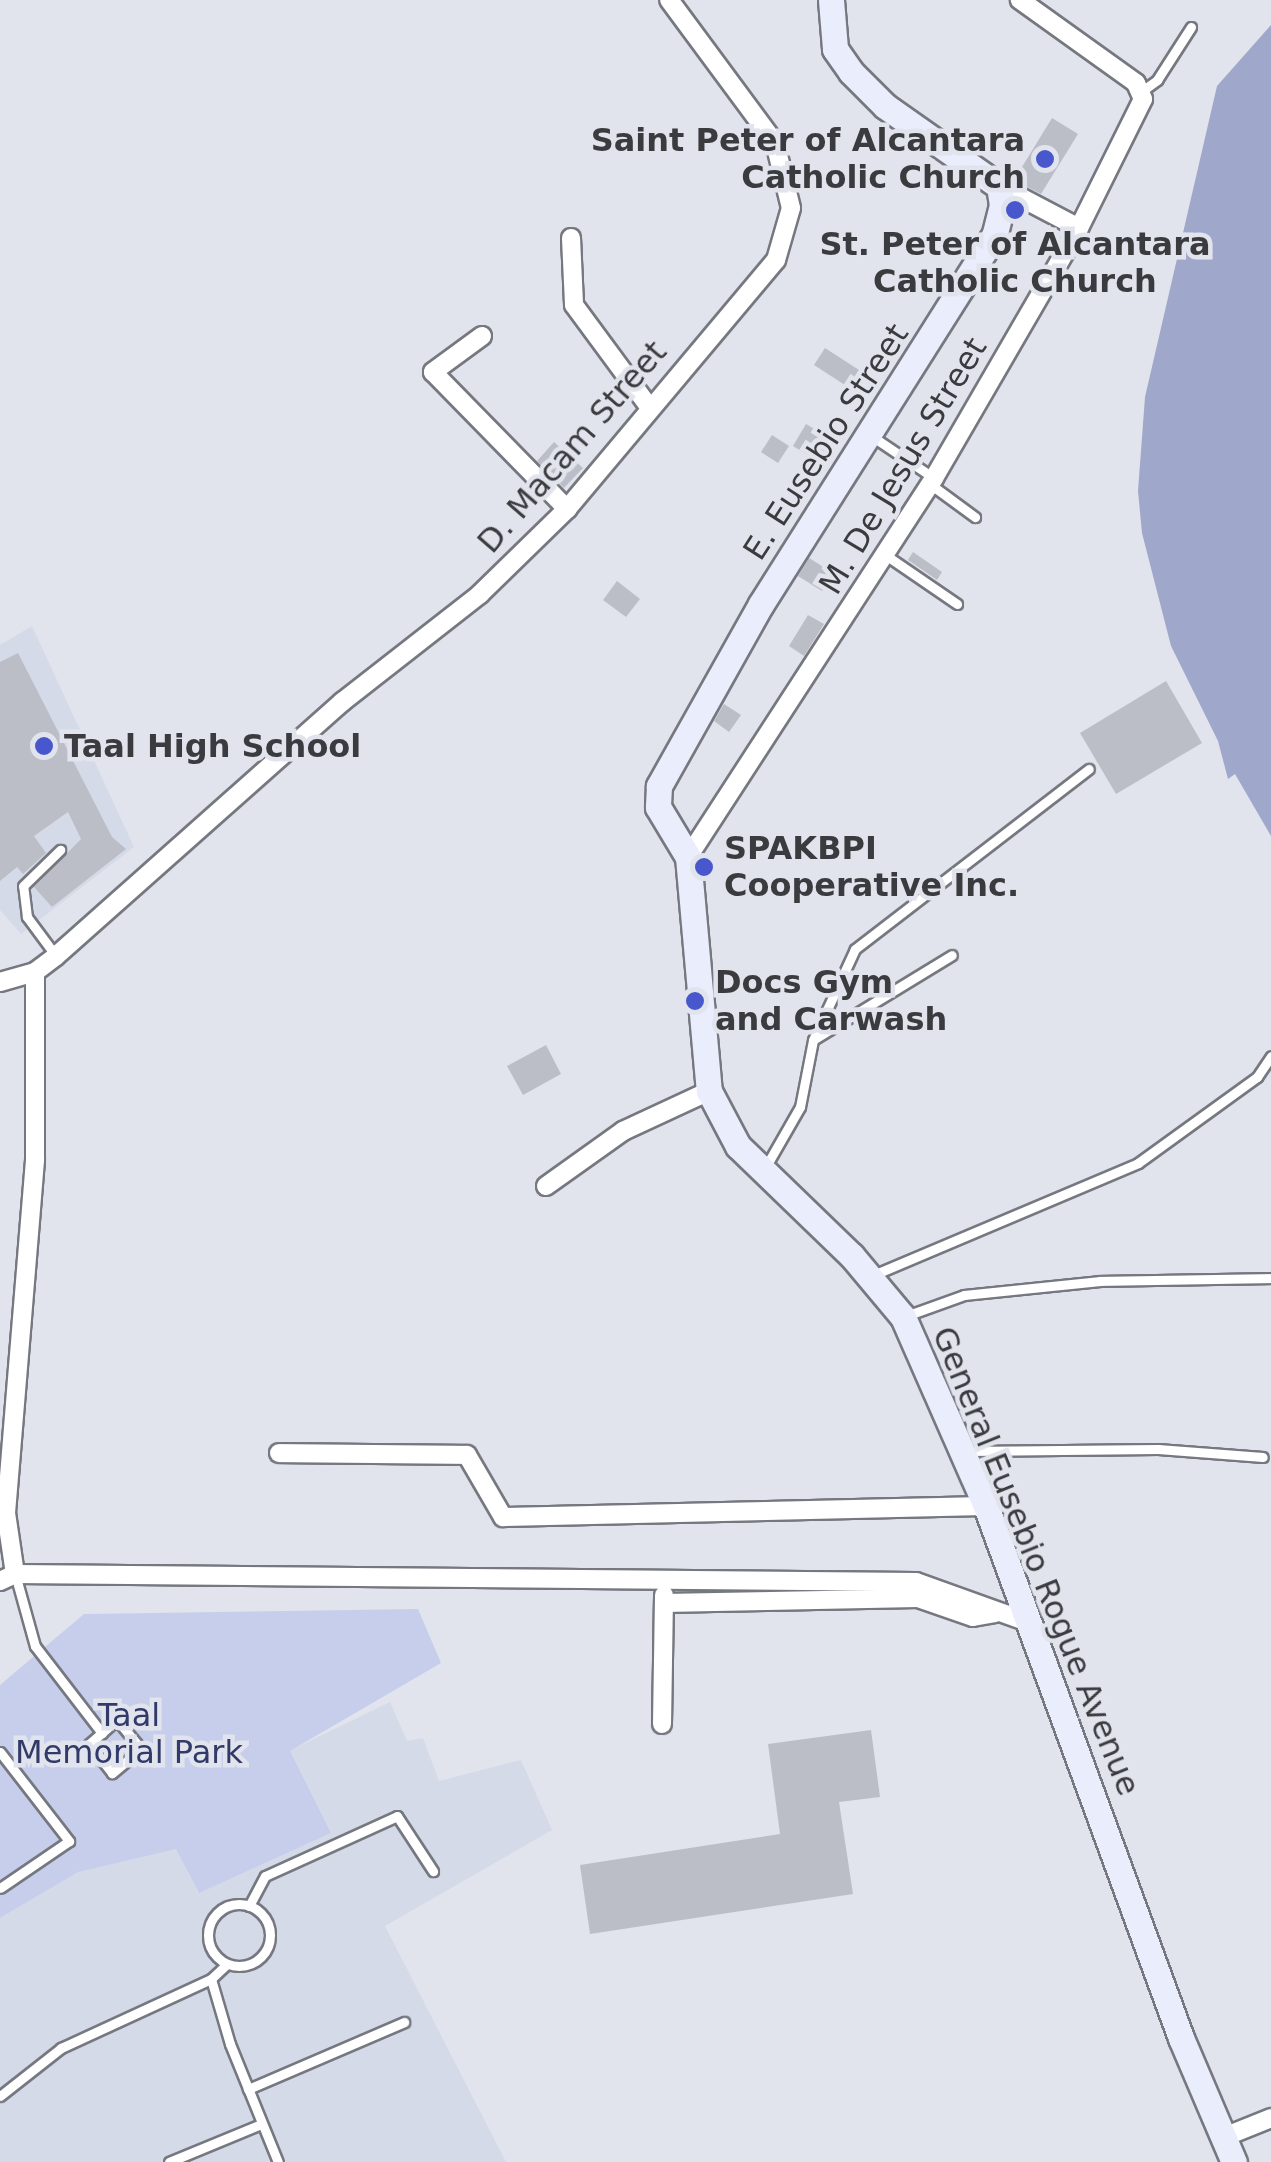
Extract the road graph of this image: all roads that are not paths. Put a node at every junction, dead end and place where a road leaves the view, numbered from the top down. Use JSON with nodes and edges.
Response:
{"nodes":[{"id":1,"x":669,"y":0,"type":"edge"},
{"id":2,"x":831,"y":0,"type":"edge"},
{"id":3,"x":1020,"y":0,"type":"edge"},
{"id":4,"x":1191,"y":27,"type":"dead end"},
{"id":5,"x":1142,"y":91,"type":"junction"},
{"id":6,"x":999,"y":186,"type":"junction"},
{"id":7,"x":1080,"y":228,"type":"junction"},
{"id":8,"x":572,"y":238,"type":"dead end"},
{"id":9,"x":482,"y":336,"type":"dead end"},
{"id":10,"x":650,"y":408,"type":"junction"},
{"id":11,"x":870,"y":436,"type":"junction"},
{"id":12,"x":932,"y":481,"type":"junction"},
{"id":13,"x":567,"y":509,"type":"junction"},
{"id":14,"x":975,"y":517,"type":"dead end"},
{"id":15,"x":887,"y":556,"type":"junction"},
{"id":16,"x":957,"y":604,"type":"dead end"},
{"id":17,"x":1089,"y":769,"type":"dead end"},
{"id":18,"x":60,"y":850,"type":"dead end"},
{"id":19,"x":688,"y":857,"type":"junction"},
{"id":20,"x":952,"y":955,"type":"dead end"},
{"id":21,"x":56,"y":956,"type":"junction"},
{"id":22,"x":35,"y":972,"type":"junction"},
{"id":23,"x":0,"y":982,"type":"edge"},
{"id":24,"x":814,"y":1040,"type":"junction"},
{"id":25,"x":1271,"y":1056,"type":"edge"},
{"id":26,"x":709,"y":1091,"type":"junction"},
{"id":27,"x":763,"y":1170,"type":"junction"},
{"id":28,"x":546,"y":1186,"type":"dead end"},
{"id":29,"x":871,"y":1276,"type":"junction"},
{"id":30,"x":1271,"y":1278,"type":"edge"},
{"id":31,"x":903,"y":1317,"type":"junction"},
{"id":32,"x":21,"y":1358,"type":"junction"},
{"id":33,"x":0,"y":1367,"type":"edge"},
{"id":34,"x":964,"y":1451,"type":"junction"},
{"id":35,"x":279,"y":1453,"type":"dead end"},
{"id":36,"x":1263,"y":1457,"type":"dead end"},
{"id":37,"x":986,"y":1506,"type":"junction"},
{"id":38,"x":8,"y":1577,"type":"edge"},
{"id":39,"x":664,"y":1594,"type":"junction"},
{"id":40,"x":1028,"y":1622,"type":"junction"},
{"id":41,"x":662,"y":1724,"type":"dead end"},
{"id":42,"x":102,"y":1733,"type":"junction"},
{"id":43,"x":0,"y":1752,"type":"edge"},
{"id":44,"x":432,"y":1871,"type":"dead end"},
{"id":45,"x":0,"y":1888,"type":"edge"},
{"id":46,"x":249,"y":1906,"type":"junction"},
{"id":47,"x":228,"y":1964,"type":"junction"},
{"id":48,"x":211,"y":1979,"type":"junction"},
{"id":49,"x":404,"y":2022,"type":"dead end"},
{"id":50,"x":248,"y":2089,"type":"junction"},
{"id":51,"x":0,"y":2096,"type":"edge"},
{"id":52,"x":1271,"y":2118,"type":"edge"},
{"id":53,"x":262,"y":2124,"type":"junction"},
{"id":54,"x":1224,"y":2137,"type":"junction"},
{"id":55,"x":169,"y":2162,"type":"edge"},
{"id":56,"x":278,"y":2162,"type":"edge"},
{"id":57,"x":1234,"y":2162,"type":"edge"}],
"edges":[{"from":1,"to":10,"type":"street","name":"D. Macam Street"},
{"from":2,"to":6,"type":"main road"},
{"from":3,"to":5,"type":"street"},
{"from":4,"to":5,"type":"lane"},
{"from":5,"to":7,"type":"street","name":"M. De Jesus Street"},
{"from":6,"to":7,"type":"street"},
{"from":6,"to":11,"type":"main road","name":"E. Eusebio Street"},
{"from":7,"to":12,"type":"street","name":"M. De Jesus Street"},
{"from":8,"to":10,"type":"street"},
{"from":9,"to":13,"type":"street"},
{"from":10,"to":13,"type":"street","name":"D. Macam Street"},
{"from":11,"to":12,"type":"lane"},
{"from":11,"to":19,"type":"main road","name":"E. Eusebio Street"},
{"from":12,"to":14,"type":"lane"},
{"from":12,"to":15,"type":"street","name":"M. De Jesus Street"},
{"from":13,"to":21,"type":"street","name":"D. Macam Street"},
{"from":15,"to":16,"type":"lane"},
{"from":15,"to":19,"type":"street","name":"M. De Jesus Street"},
{"from":17,"to":24,"type":"lane"},
{"from":18,"to":21,"type":"lane"},
{"from":19,"to":26,"type":"main road","name":"General Eusebio Rogue Avenue"},
{"from":20,"to":24,"type":"lane"},
{"from":21,"to":22,"type":"street","name":"D. Macam Street"},
{"from":22,"to":23,"type":"street"},
{"from":22,"to":32,"type":"street"},
{"from":24,"to":27,"type":"lane"},
{"from":25,"to":29,"type":"lane"},
{"from":26,"to":27,"type":"main road","name":"General Eusebio Rogue Avenue"},
{"from":26,"to":28,"type":"street"},
{"from":27,"to":29,"type":"main road","name":"General Eusebio Rogue Avenue"},
{"from":29,"to":31,"type":"main road","name":"General Eusebio Rogue Avenue"},
{"from":30,"to":31,"type":"lane"},
{"from":31,"to":34,"type":"main road","name":"General Eusebio Rogue Avenue"},
{"from":32,"to":33,"type":"street"},
{"from":32,"to":38,"type":"street"},
{"from":34,"to":36,"type":"lane"},
{"from":34,"to":37,"type":"main road","name":"General Eusebio Rogue Avenue"},
{"from":35,"to":37,"type":"street"},
{"from":37,"to":40,"type":"main road","name":"General Eusebio Rogue Avenue"},
{"from":38,"to":39,"type":"street"},
{"from":38,"to":42,"type":"lane"},
{"from":39,"to":40,"type":"street"},
{"from":39,"to":41,"type":"street"},
{"from":40,"to":54,"type":"main road","name":"General Eusebio Rogue Avenue"},
{"from":42,"to":42,"type":"lane"},
{"from":43,"to":45,"type":"lane"},
{"from":44,"to":46,"type":"lane"},
{"from":46,"to":47,"type":"lane"},
{"from":46,"to":47,"type":"lane"},
{"from":47,"to":48,"type":"lane"},
{"from":48,"to":50,"type":"lane"},
{"from":48,"to":51,"type":"lane"},
{"from":49,"to":50,"type":"lane"},
{"from":50,"to":53,"type":"lane"},
{"from":52,"to":54,"type":"street"},
{"from":53,"to":55,"type":"lane"},
{"from":53,"to":56,"type":"lane"},
{"from":54,"to":57,"type":"main road","name":"General Eusebio Rogue Avenue"}]}
